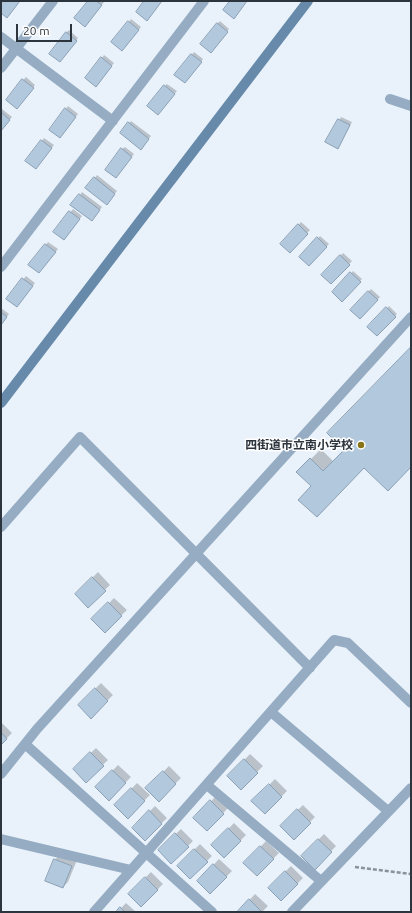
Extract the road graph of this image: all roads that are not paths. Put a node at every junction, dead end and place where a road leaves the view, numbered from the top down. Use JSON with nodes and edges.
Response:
{"nodes":[{"id":1,"x":53,"y":1,"type":"edge"},
{"id":2,"x":204,"y":1,"type":"edge"},
{"id":3,"x":308,"y":1,"type":"edge"},
{"id":4,"x":1,"y":37,"type":"edge"},
{"id":5,"x":16,"y":48,"type":"junction"},
{"id":6,"x":1,"y":68,"type":"edge"},
{"id":7,"x":390,"y":99,"type":"dead end"},
{"id":8,"x":411,"y":106,"type":"edge"},
{"id":9,"x":113,"y":121,"type":"junction"},
{"id":10,"x":1,"y":267,"type":"edge"},
{"id":11,"x":411,"y":317,"type":"edge"},
{"id":12,"x":1,"y":403,"type":"edge"},
{"id":13,"x":1,"y":527,"type":"edge"},
{"id":14,"x":196,"y":553,"type":"junction"},
{"id":15,"x":310,"y":668,"type":"junction"},
{"id":16,"x":411,"y":703,"type":"edge"},
{"id":17,"x":271,"y":712,"type":"junction"},
{"id":18,"x":25,"y":744,"type":"junction"},
{"id":19,"x":1,"y":774,"type":"edge"},
{"id":20,"x":207,"y":785,"type":"junction"},
{"id":21,"x":411,"y":788,"type":"edge"},
{"id":22,"x":388,"y":811,"type":"junction"},
{"id":23,"x":1,"y":839,"type":"edge"},
{"id":24,"x":146,"y":853,"type":"junction"},
{"id":25,"x":131,"y":870,"type":"junction"},
{"id":26,"x":321,"y":881,"type":"junction"},
{"id":27,"x":94,"y":912,"type":"edge"},
{"id":28,"x":212,"y":912,"type":"edge"},
{"id":29,"x":292,"y":912,"type":"edge"}],
"edges":[{"from":1,"to":5,"type":"street"},
{"from":2,"to":9,"type":"street"},
{"from":3,"to":12,"type":"street"},
{"from":4,"to":5,"type":"street"},
{"from":5,"to":6,"type":"street"},
{"from":5,"to":9,"type":"street"},
{"from":7,"to":8,"type":"street"},
{"from":9,"to":10,"type":"street"},
{"from":11,"to":14,"type":"street"},
{"from":13,"to":14,"type":"street"},
{"from":14,"to":15,"type":"street"},
{"from":14,"to":18,"type":"street"},
{"from":15,"to":16,"type":"street"},
{"from":15,"to":17,"type":"street"},
{"from":17,"to":20,"type":"street"},
{"from":17,"to":22,"type":"street"},
{"from":18,"to":19,"type":"street"},
{"from":18,"to":24,"type":"street"},
{"from":20,"to":24,"type":"street"},
{"from":20,"to":26,"type":"street"},
{"from":21,"to":22,"type":"street"},
{"from":22,"to":26,"type":"street"},
{"from":23,"to":25,"type":"street"},
{"from":24,"to":25,"type":"street"},
{"from":24,"to":28,"type":"street"},
{"from":25,"to":27,"type":"street"},
{"from":26,"to":29,"type":"street"}]}
